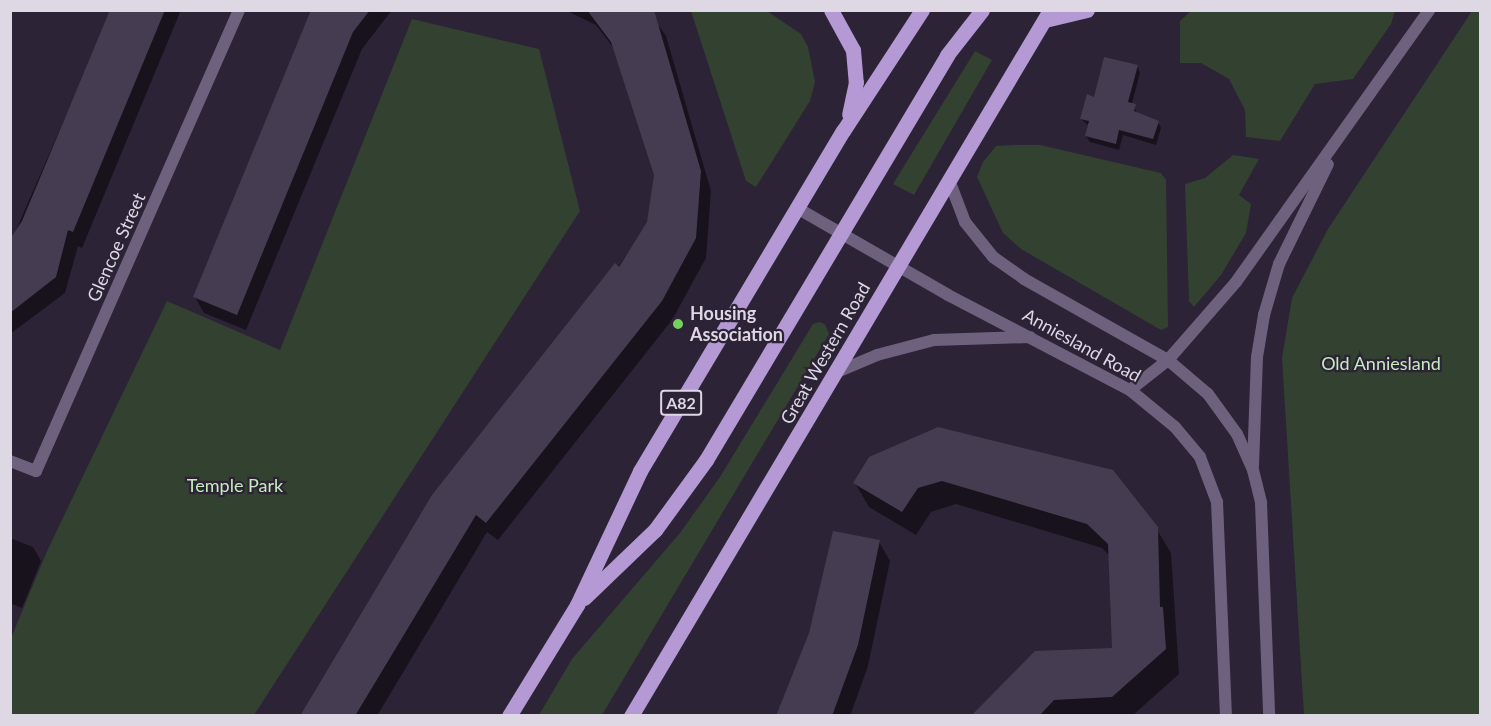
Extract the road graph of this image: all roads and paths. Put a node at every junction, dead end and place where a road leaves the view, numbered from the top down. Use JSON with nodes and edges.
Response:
{"nodes":[{"id":1,"x":239,"y":10,"type":"edge"},
{"id":2,"x":831,"y":10,"type":"edge"},
{"id":3,"x":922,"y":10,"type":"edge"},
{"id":4,"x":982,"y":10,"type":"edge"},
{"id":5,"x":1087,"y":10,"type":"edge"},
{"id":6,"x":1420,"y":10,"type":"edge"},
{"id":7,"x":1429,"y":10,"type":"edge"},
{"id":8,"x":1047,"y":15,"type":"edge"},
{"id":9,"x":1415,"y":30,"type":"junction"},
{"id":10,"x":843,"y":131,"type":"junction"},
{"id":11,"x":1342,"y":135,"type":"junction"},
{"id":12,"x":948,"y":180,"type":"junction"},
{"id":13,"x":797,"y":208,"type":"junction"},
{"id":14,"x":841,"y":233,"type":"junction"},
{"id":15,"x":899,"y":265,"type":"junction"},
{"id":16,"x":1032,"y":337,"type":"junction"},
{"id":17,"x":1168,"y":360,"type":"junction"},
{"id":18,"x":837,"y":372,"type":"junction"},
{"id":19,"x":1130,"y":390,"type":"junction"},
{"id":20,"x":10,"y":461,"type":"edge"},
{"id":21,"x":1253,"y":470,"type":"junction"},
{"id":22,"x":577,"y":604,"type":"junction"},
{"id":23,"x":509,"y":716,"type":"edge"},
{"id":24,"x":631,"y":716,"type":"edge"},
{"id":25,"x":1226,"y":716,"type":"edge"},
{"id":26,"x":1269,"y":716,"type":"edge"}],
"edges":[{"from":1,"to":20,"type":"street","name":"Glencoe Street"},
{"from":2,"to":10,"type":"main road"},
{"from":3,"to":10,"type":"main road","number":"A82"},
{"from":4,"to":14,"type":"main road"},
{"from":5,"to":8,"type":"main road"},
{"from":6,"to":9,"type":"street"},
{"from":7,"to":9,"type":"street"},
{"from":8,"to":12,"type":"main road","name":"Great Western Road"},
{"from":9,"to":11,"type":"street"},
{"from":10,"to":13,"type":"main road","number":"A82"},
{"from":11,"to":17,"type":"street"},
{"from":11,"to":21,"type":"street","name":"Anniesland Road"},
{"from":12,"to":15,"type":"main road","name":"Great Western Road"},
{"from":12,"to":17,"type":"street","name":"Anniesland Road"},
{"from":13,"to":14,"type":"street","name":"Anniesland Road"},
{"from":13,"to":22,"type":"main road","number":"A82"},
{"from":14,"to":15,"type":"street","name":"Anniesland Road"},
{"from":14,"to":22,"type":"main road"},
{"from":15,"to":16,"type":"street","name":"Anniesland Road"},
{"from":15,"to":18,"type":"main road","name":"Great Western Road"},
{"from":16,"to":18,"type":"street"},
{"from":16,"to":19,"type":"street","name":"Anniesland Road"},
{"from":17,"to":19,"type":"street"},
{"from":17,"to":21,"type":"street","name":"Anniesland Road"},
{"from":18,"to":24,"type":"main road","name":"Great Western Road"},
{"from":19,"to":25,"type":"street","name":"Anniesland Road"},
{"from":21,"to":26,"type":"street","name":"Anniesland Road"},
{"from":22,"to":23,"type":"main road","number":"A82"}]}
